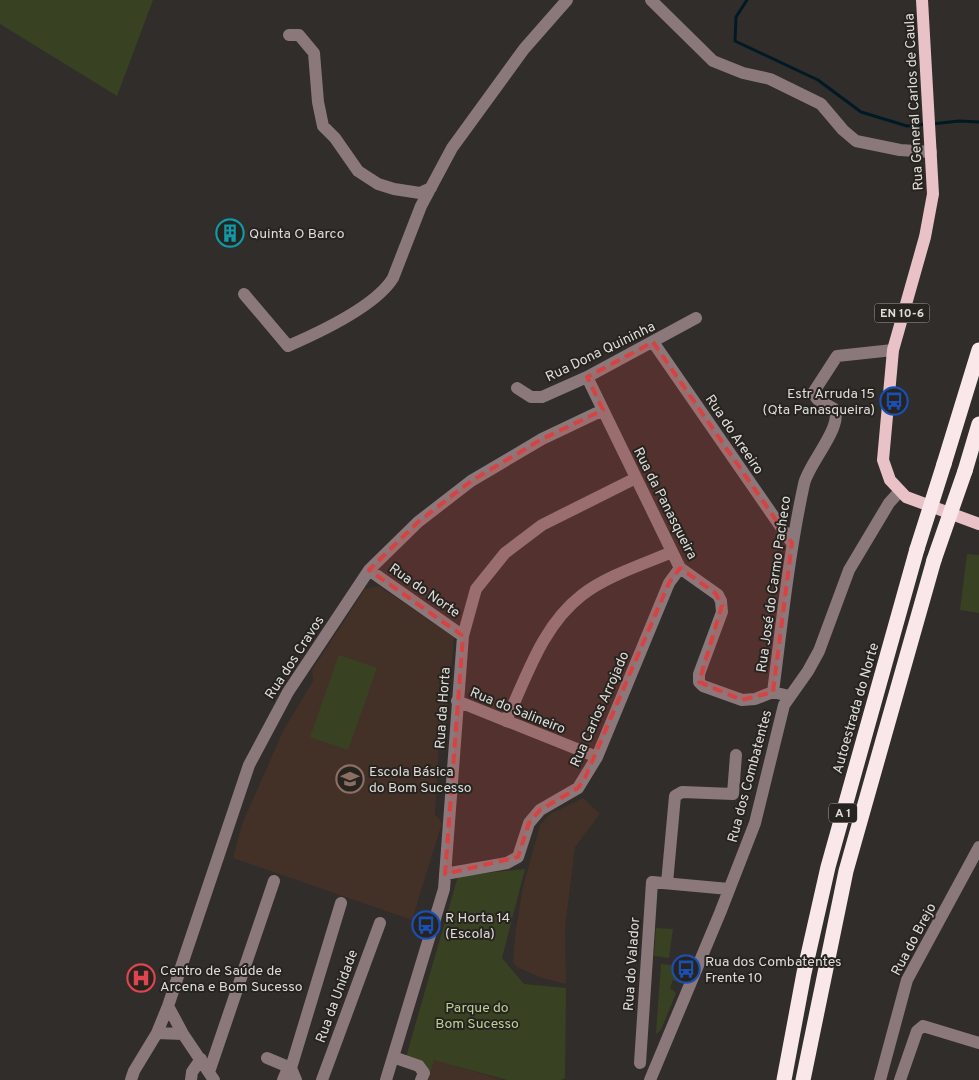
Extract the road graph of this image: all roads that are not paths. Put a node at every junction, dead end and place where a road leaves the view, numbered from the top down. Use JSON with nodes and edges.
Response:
{"nodes":[{"id":1,"x":567,"y":0,"type":"edge"},
{"id":2,"x":651,"y":0,"type":"edge"},
{"id":3,"x":922,"y":0,"type":"edge"},
{"id":4,"x":289,"y":35,"type":"dead end"},
{"id":5,"x":931,"y":152,"type":"junction"},
{"id":6,"x":431,"y":188,"type":"junction"},
{"id":7,"x":244,"y":294,"type":"dead end"},
{"id":8,"x":696,"y":318,"type":"dead end"},
{"id":9,"x":653,"y":342,"type":"junction"},
{"id":10,"x":893,"y":350,"type":"junction"},
{"id":11,"x":979,"y":350,"type":"edge"},
{"id":12,"x":587,"y":377,"type":"junction"},
{"id":13,"x":517,"y":388,"type":"dead end"},
{"id":14,"x":603,"y":410,"type":"junction"},
{"id":15,"x":979,"y":424,"type":"edge"},
{"id":16,"x":636,"y":478,"type":"junction"},
{"id":17,"x":899,"y":492,"type":"junction"},
{"id":18,"x":979,"y":524,"type":"edge"},
{"id":19,"x":792,"y":543,"type":"junction"},
{"id":20,"x":672,"y":552,"type":"junction"},
{"id":21,"x":680,"y":568,"type":"junction"},
{"id":22,"x":369,"y":570,"type":"junction"},
{"id":23,"x":463,"y":636,"type":"junction"},
{"id":24,"x":773,"y":692,"type":"junction"},
{"id":25,"x":789,"y":696,"type":"junction"},
{"id":26,"x":457,"y":701,"type":"junction"},
{"id":27,"x":506,"y":721,"type":"junction"},
{"id":28,"x":736,"y":755,"type":"dead end"},
{"id":29,"x":597,"y":757,"type":"junction"},
{"id":30,"x":979,"y":847,"type":"edge"},
{"id":31,"x":445,"y":874,"type":"junction"},
{"id":32,"x":274,"y":881,"type":"dead end"},
{"id":33,"x":667,"y":883,"type":"junction"},
{"id":34,"x":729,"y":889,"type":"junction"},
{"id":35,"x":341,"y":904,"type":"dead end"},
{"id":36,"x":380,"y":923,"type":"dead end"},
{"id":37,"x":168,"y":1006,"type":"junction"},
{"id":38,"x":157,"y":1033,"type":"junction"},
{"id":39,"x":183,"y":1034,"type":"junction"},
{"id":40,"x":979,"y":1043,"type":"edge"},
{"id":41,"x":393,"y":1057,"type":"junction"},
{"id":42,"x":267,"y":1058,"type":"dead end"},
{"id":43,"x":201,"y":1059,"type":"junction"},
{"id":44,"x":640,"y":1063,"type":"dead end"},
{"id":45,"x":293,"y":1074,"type":"edge"},
{"id":46,"x":211,"y":1076,"type":"edge"},
{"id":47,"x":131,"y":1080,"type":"edge"},
{"id":48,"x":191,"y":1080,"type":"edge"},
{"id":49,"x":283,"y":1080,"type":"edge"},
{"id":50,"x":322,"y":1080,"type":"edge"},
{"id":51,"x":386,"y":1080,"type":"edge"},
{"id":52,"x":421,"y":1080,"type":"edge"},
{"id":53,"x":650,"y":1080,"type":"edge"},
{"id":54,"x":784,"y":1080,"type":"edge"},
{"id":55,"x":803,"y":1080,"type":"edge"},
{"id":56,"x":880,"y":1080,"type":"edge"},
{"id":57,"x":900,"y":1080,"type":"edge"}],
"edges":[{"from":1,"to":6,"type":"street"},
{"from":2,"to":5,"type":"street"},
{"from":3,"to":5,"type":"main road","name":"Rua General Carlos de Caula","number":"EN 10-6"},
{"from":4,"to":6,"type":"street"},
{"from":5,"to":10,"type":"main road","name":"Rua General Carlos de Caula","number":"EN 10-6"},
{"from":6,"to":7,"type":"street"},
{"from":8,"to":9,"type":"street","name":"Rua Dona Quininha"},
{"from":9,"to":12,"type":"street","name":"Rua Dona Quininha"},
{"from":9,"to":19,"type":"street","name":"Rua do Areeiro"},
{"from":10,"to":17,"type":"main road","name":"Rua General Carlos de Caula","number":"EN 10-6"},
{"from":10,"to":19,"type":"street","name":"Rua José do Carmo Pacheco"},
{"from":11,"to":54,"type":"highway","name":"Autoestrada do Norte","number":"A 1","bridge":true},
{"from":12,"to":13,"type":"street","name":"Rua Dona Quininha"},
{"from":12,"to":14,"type":"street","name":"Rua da Panasqueira"},
{"from":14,"to":16,"type":"street","name":"Rua da Panasqueira"},
{"from":14,"to":22,"type":"street","name":"Rua dos Cravos"},
{"from":15,"to":55,"type":"highway","number":"A 1","bridge":true},
{"from":16,"to":20,"type":"street","name":"Rua da Panasqueira"},
{"from":16,"to":23,"type":"street","name":"Rua da Horta"},
{"from":17,"to":18,"type":"main road"},
{"from":17,"to":25,"type":"street","name":"Rua dos Combatentes"},
{"from":19,"to":24,"type":"street","name":"Rua José do Carmo Pacheco"},
{"from":20,"to":21,"type":"street","name":"Rua da Panasqueira"},
{"from":20,"to":27,"type":"street"},
{"from":21,"to":24,"type":"street","name":"Rua da Panasqueira"},
{"from":21,"to":29,"type":"street","name":"Rua Carlos Arrojado"},
{"from":22,"to":23,"type":"street","name":"Rua do Norte"},
{"from":22,"to":37,"type":"street","name":"Rua dos Cravos"},
{"from":23,"to":26,"type":"street","name":"Rua da Horta"},
{"from":24,"to":25,"type":"street"},
{"from":25,"to":34,"type":"street","name":"Rua dos Combatentes"},
{"from":26,"to":27,"type":"street","name":"Rua do Salineiro"},
{"from":26,"to":31,"type":"street","name":"Rua da Horta"},
{"from":27,"to":29,"type":"street","name":"Rua do Salineiro"},
{"from":28,"to":33,"type":"street"},
{"from":29,"to":31,"type":"street","name":"Rua Carlos Arrojado"},
{"from":30,"to":56,"type":"street","name":"Rua do Brejo"},
{"from":31,"to":41,"type":"street","name":"Rua da Horta"},
{"from":32,"to":46,"type":"street"},
{"from":33,"to":34,"type":"street"},
{"from":33,"to":44,"type":"street","name":"Rua do Valador"},
{"from":34,"to":53,"type":"street","name":"Rua dos Combatentes"},
{"from":35,"to":45,"type":"street"},
{"from":36,"to":50,"type":"street","name":"Rua da Unidade"},
{"from":37,"to":38,"type":"street","name":"Rua dos Cravos"},
{"from":37,"to":39,"type":"street"},
{"from":38,"to":39,"type":"street"},
{"from":38,"to":47,"type":"street","name":"Rua dos Cravos"},
{"from":39,"to":43,"type":"street"},
{"from":40,"to":57,"type":"street"},
{"from":41,"to":51,"type":"street","name":"Rua da Horta"},
{"from":41,"to":52,"type":"street"},
{"from":42,"to":45,"type":"street"},
{"from":43,"to":46,"type":"street"},
{"from":43,"to":48,"type":"street"},
{"from":45,"to":49,"type":"street"}]}
